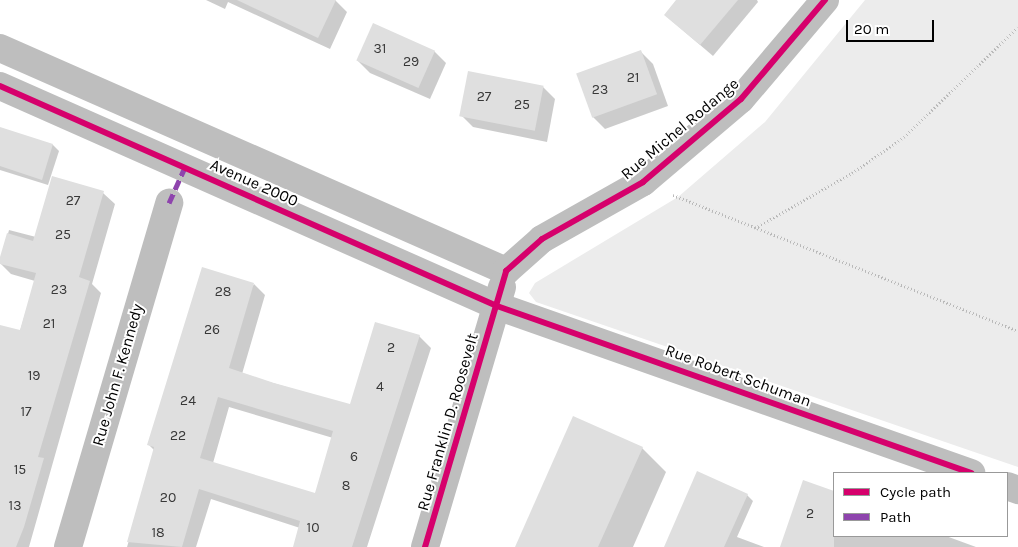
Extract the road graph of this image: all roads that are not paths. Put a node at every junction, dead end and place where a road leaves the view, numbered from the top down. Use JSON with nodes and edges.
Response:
{"nodes":[{"id":1,"x":825,"y":0,"type":"edge"},
{"id":2,"x":0,"y":48,"type":"edge"},
{"id":3,"x":0,"y":86,"type":"edge"},
{"id":4,"x":169,"y":203,"type":"dead end"},
{"id":5,"x":506,"y":270,"type":"junction"},
{"id":6,"x":496,"y":306,"type":"junction"},
{"id":7,"x":968,"y":472,"type":"edge"},
{"id":8,"x":68,"y":547,"type":"edge"},
{"id":9,"x":425,"y":547,"type":"edge"}],
"edges":[{"from":1,"to":5,"type":"street","name":"Rue Michel Rodange"},
{"from":2,"to":5,"type":"street","name":"Avenue 2000"},
{"from":3,"to":6,"type":"street","name":"Avenue 2000"},
{"from":4,"to":8,"type":"street","name":"Rue John F. Kennedy"},
{"from":5,"to":6,"type":"street","name":"Rue Franklin D. Roosevelt"},
{"from":6,"to":7,"type":"street","name":"Rue Robert Schuman"},
{"from":6,"to":9,"type":"street","name":"Rue Franklin D. Roosevelt"}]}
